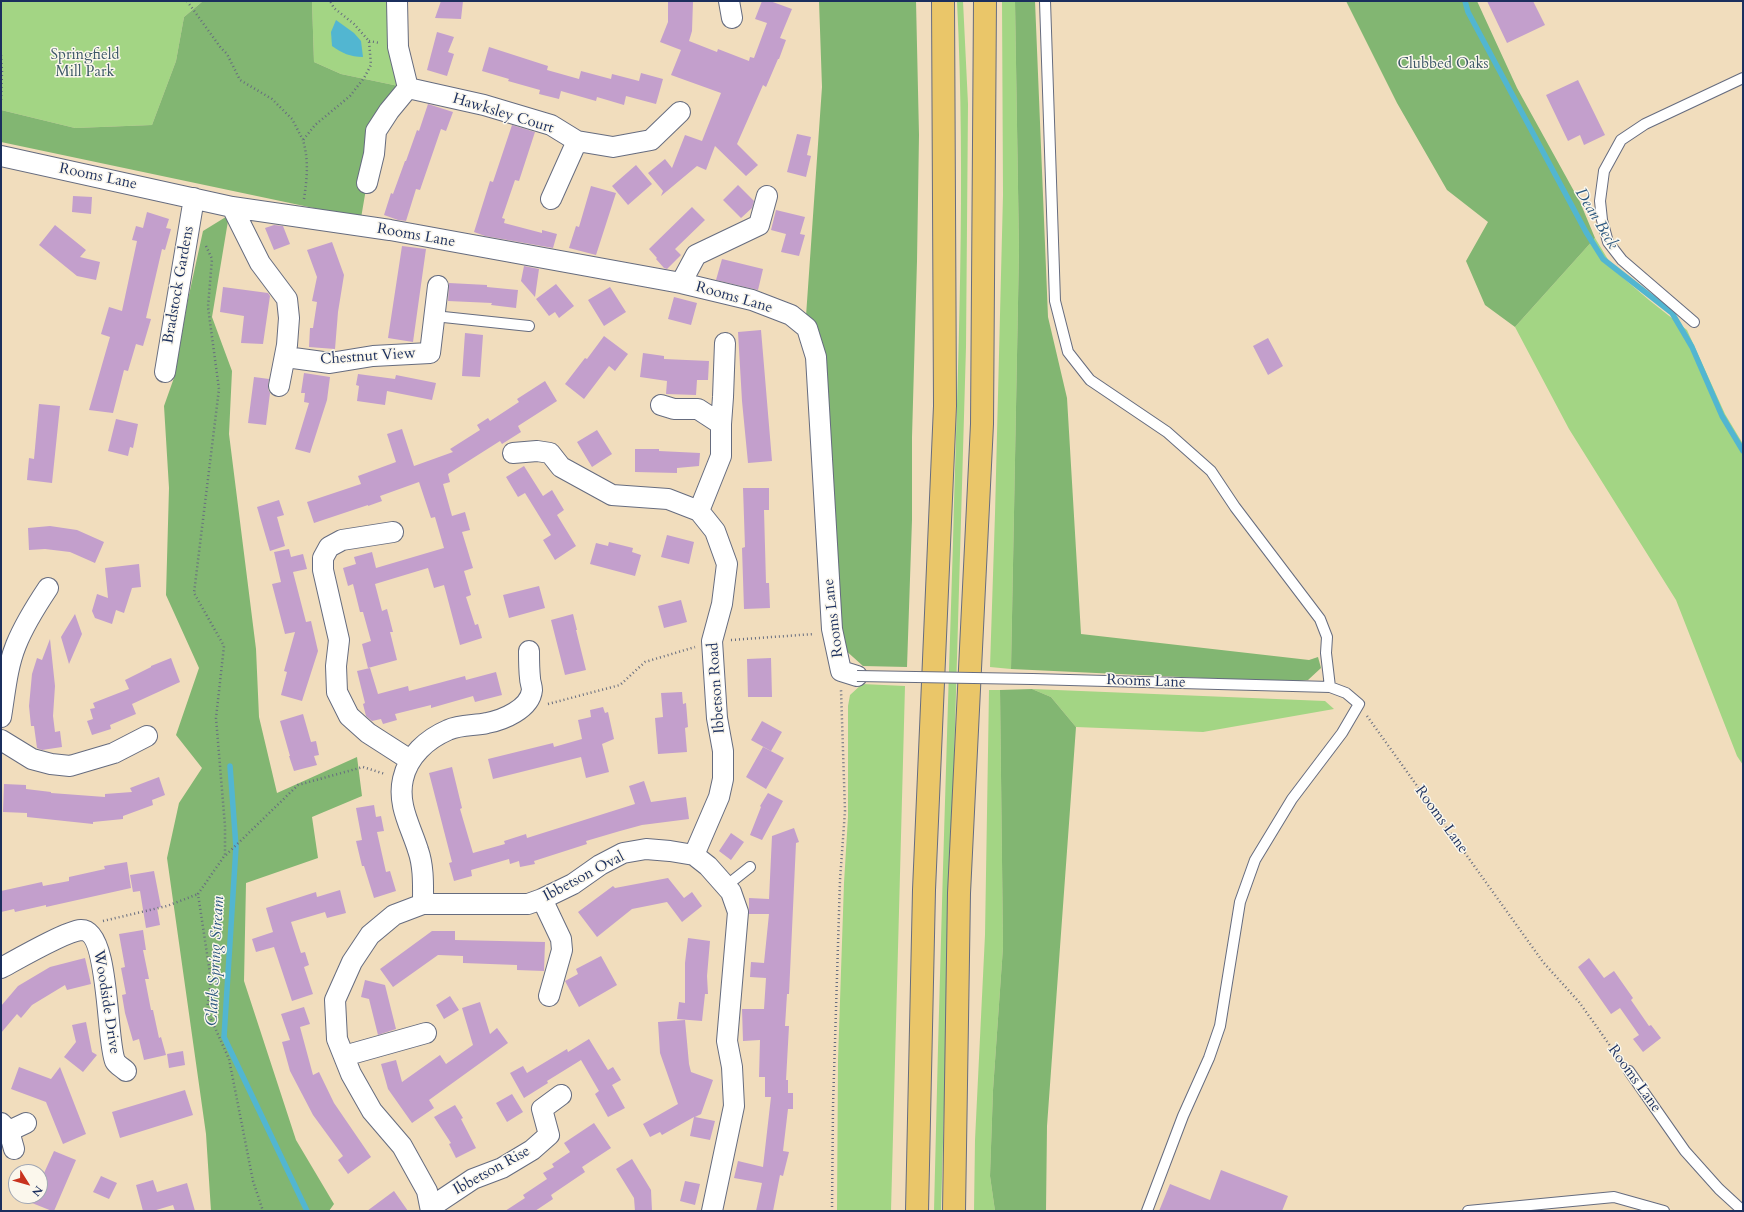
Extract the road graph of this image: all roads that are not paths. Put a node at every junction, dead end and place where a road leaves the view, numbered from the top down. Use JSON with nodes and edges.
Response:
{"nodes":[{"id":1,"x":397,"y":1,"type":"edge"},
{"id":2,"x":943,"y":1,"type":"edge"},
{"id":3,"x":985,"y":1,"type":"edge"},
{"id":4,"x":1045,"y":1,"type":"edge"},
{"id":5,"x":1743,"y":78,"type":"edge"},
{"id":6,"x":408,"y":88,"type":"junction"},
{"id":7,"x":680,"y":112,"type":"dead end"},
{"id":8,"x":577,"y":141,"type":"junction"},
{"id":9,"x":1,"y":156,"type":"edge"},
{"id":10,"x":368,"y":182,"type":"dead end"},
{"id":11,"x":767,"y":196,"type":"dead end"},
{"id":12,"x":194,"y":198,"type":"junction"},
{"id":13,"x":551,"y":199,"type":"dead end"},
{"id":14,"x":232,"y":207,"type":"junction"},
{"id":15,"x":681,"y":283,"type":"junction"},
{"id":16,"x":438,"y":286,"type":"dead end"},
{"id":17,"x":434,"y":316,"type":"junction"},
{"id":18,"x":1694,"y":322,"type":"dead end"},
{"id":19,"x":529,"y":326,"type":"dead end"},
{"id":20,"x":725,"y":343,"type":"dead end"},
{"id":21,"x":286,"y":357,"type":"junction"},
{"id":22,"x":165,"y":372,"type":"dead end"},
{"id":23,"x":280,"y":386,"type":"dead end"},
{"id":24,"x":661,"y":405,"type":"dead end"},
{"id":25,"x":720,"y":424,"type":"junction"},
{"id":26,"x":513,"y":453,"type":"dead end"},
{"id":27,"x":699,"y":511,"type":"junction"},
{"id":28,"x":393,"y":532,"type":"dead end"},
{"id":29,"x":48,"y":588,"type":"dead end"},
{"id":30,"x":529,"y":651,"type":"dead end"},
{"id":31,"x":849,"y":673,"type":"joint"},
{"id":32,"x":1330,"y":687,"type":"junction"},
{"id":33,"x":1,"y":717,"type":"edge"},
{"id":34,"x":147,"y":736,"type":"dead end"},
{"id":35,"x":1,"y":740,"type":"edge"},
{"id":36,"x":410,"y":760,"type":"junction"},
{"id":37,"x":694,"y":855,"type":"junction"},
{"id":38,"x":750,"y":867,"type":"dead end"},
{"id":39,"x":726,"y":886,"type":"junction"},
{"id":40,"x":542,"y":900,"type":"junction"},
{"id":41,"x":423,"y":904,"type":"junction"},
{"id":42,"x":1,"y":968,"type":"edge"},
{"id":43,"x":549,"y":996,"type":"dead end"},
{"id":44,"x":426,"y":1033,"type":"dead end"},
{"id":45,"x":344,"y":1056,"type":"junction"},
{"id":46,"x":126,"y":1071,"type":"dead end"},
{"id":47,"x":1629,"y":1071,"type":"road end"},
{"id":48,"x":561,"y":1095,"type":"dead end"},
{"id":49,"x":431,"y":1209,"type":"edge"},
{"id":50,"x":712,"y":1211,"type":"edge"},
{"id":51,"x":917,"y":1211,"type":"edge"},
{"id":52,"x":954,"y":1211,"type":"edge"},
{"id":53,"x":1147,"y":1211,"type":"edge"},
{"id":54,"x":1468,"y":1211,"type":"edge"},
{"id":55,"x":1664,"y":1211,"type":"edge"},
{"id":56,"x":1743,"y":1211,"type":"edge"}],
"edges":[{"from":1,"to":6,"type":"street"},
{"from":2,"to":51,"type":"highway"},
{"from":3,"to":52,"type":"highway"},
{"from":4,"to":32,"type":"lane"},
{"from":5,"to":18,"type":"lane"},
{"from":6,"to":8,"type":"street","name":"Hawksley Court"},
{"from":6,"to":10,"type":"street"},
{"from":7,"to":8,"type":"street","name":"Hawksley Court"},
{"from":8,"to":13,"type":"street"},
{"from":9,"to":12,"type":"street","name":"Rooms Lane"},
{"from":11,"to":15,"type":"street"},
{"from":12,"to":14,"type":"street","name":"Rooms Lane"},
{"from":12,"to":22,"type":"street","name":"Bradstock Gardens"},
{"from":14,"to":15,"type":"street","name":"Rooms Lane"},
{"from":14,"to":21,"type":"street"},
{"from":15,"to":31,"type":"street","name":"Rooms Lane"},
{"from":16,"to":17,"type":"street","name":"Chestnut View"},
{"from":17,"to":19,"type":"lane"},
{"from":17,"to":21,"type":"street","name":"Chestnut View"},
{"from":20,"to":25,"type":"street"},
{"from":21,"to":23,"type":"street"},
{"from":24,"to":25,"type":"street"},
{"from":25,"to":27,"type":"street"},
{"from":26,"to":27,"type":"street"},
{"from":27,"to":37,"type":"street","name":"Ibbetson Road"},
{"from":28,"to":36,"type":"street"},
{"from":29,"to":33,"type":"street"},
{"from":30,"to":36,"type":"street"},
{"from":31,"to":32,"type":"lane","name":"Rooms Lane","bridge":true},
{"from":32,"to":53,"type":"lane","name":"Rooms Lane"},
{"from":34,"to":35,"type":"street"},
{"from":36,"to":41,"type":"street"},
{"from":37,"to":39,"type":"street","name":"Ibbetson Oval"},
{"from":37,"to":40,"type":"street","name":"Ibbetson Oval"},
{"from":38,"to":39,"type":"lane"},
{"from":39,"to":50,"type":"street","name":"Ibbetson Oval"},
{"from":40,"to":41,"type":"street","name":"Ibbetson Oval"},
{"from":40,"to":43,"type":"street"},
{"from":41,"to":45,"type":"street","name":"Ibbetson Oval"},
{"from":42,"to":46,"type":"street","name":"Woodside Drive"},
{"from":44,"to":45,"type":"street"},
{"from":45,"to":49,"type":"street","name":"Ibbetson Oval"},
{"from":47,"to":56,"type":"lane","name":"Rooms Lane"},
{"from":48,"to":49,"type":"street","name":"Ibbetson Rise"},
{"from":54,"to":55,"type":"lane"}]}
